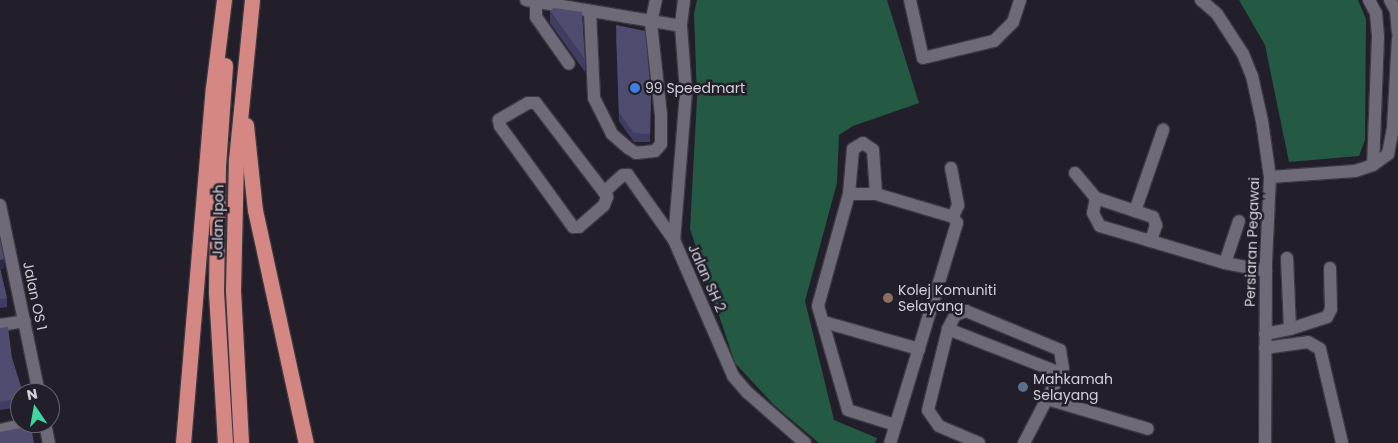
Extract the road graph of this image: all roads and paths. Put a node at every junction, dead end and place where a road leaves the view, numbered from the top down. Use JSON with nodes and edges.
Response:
{"nodes":[{"id":1,"x":224,"y":0,"type":"edge"},
{"id":2,"x":233,"y":0,"type":"edge"},
{"id":3,"x":252,"y":0,"type":"edge"},
{"id":4,"x":656,"y":0,"type":"edge"},
{"id":5,"x":684,"y":0,"type":"edge"},
{"id":6,"x":910,"y":0,"type":"edge"},
{"id":7,"x":1020,"y":0,"type":"edge"},
{"id":8,"x":1200,"y":0,"type":"edge"},
{"id":9,"x":1369,"y":0,"type":"edge"},
{"id":10,"x":1390,"y":0,"type":"edge"},
{"id":11,"x":531,"y":1,"type":"edge"},
{"id":12,"x":590,"y":12,"type":"junction"},
{"id":13,"x":651,"y":23,"type":"junction"},
{"id":14,"x":681,"y":26,"type":"junction"},
{"id":15,"x":1398,"y":32,"type":"edge"},
{"id":16,"x":1398,"y":38,"type":"edge"},
{"id":17,"x":569,"y":64,"type":"dead end"},
{"id":18,"x":243,"y":99,"type":"junction"},
{"id":19,"x":1162,"y":130,"type":"dead end"},
{"id":20,"x":1372,"y":165,"type":"junction"},
{"id":21,"x":952,"y":168,"type":"dead end"},
{"id":22,"x":1075,"y":173,"type":"dead end"},
{"id":23,"x":1270,"y":177,"type":"junction"},
{"id":24,"x":604,"y":192,"type":"junction"},
{"id":25,"x":849,"y":194,"type":"junction"},
{"id":26,"x":876,"y":194,"type":"junction"},
{"id":27,"x":1096,"y":198,"type":"junction"},
{"id":28,"x":0,"y":205,"type":"edge"},
{"id":29,"x":1135,"y":211,"type":"junction"},
{"id":30,"x":953,"y":217,"type":"junction"},
{"id":31,"x":2,"y":220,"type":"edge"},
{"id":32,"x":1239,"y":220,"type":"dead end"},
{"id":33,"x":674,"y":240,"type":"junction"},
{"id":34,"x":1151,"y":241,"type":"junction"},
{"id":35,"x":1287,"y":258,"type":"dead end"},
{"id":36,"x":1225,"y":264,"type":"junction"},
{"id":37,"x":1330,"y":268,"type":"dead end"},
{"id":38,"x":1266,"y":271,"type":"junction"},
{"id":39,"x":25,"y":320,"type":"junction"},
{"id":40,"x":824,"y":322,"type":"junction"},
{"id":41,"x":0,"y":325,"type":"edge"},
{"id":42,"x":948,"y":329,"type":"junction"},
{"id":43,"x":1290,"y":329,"type":"junction"},
{"id":44,"x":1265,"y":334,"type":"junction"},
{"id":45,"x":1265,"y":348,"type":"junction"},
{"id":46,"x":919,"y":349,"type":"junction"},
{"id":47,"x":1060,"y":373,"type":"junction"},
{"id":48,"x":37,"y":383,"type":"edge"},
{"id":49,"x":1047,"y":399,"type":"junction"},
{"id":50,"x":896,"y":425,"type":"junction"},
{"id":51,"x":1148,"y":429,"type":"dead end"},
{"id":52,"x":183,"y":443,"type":"edge"},
{"id":53,"x":225,"y":443,"type":"edge"},
{"id":54,"x":241,"y":443,"type":"edge"},
{"id":55,"x":306,"y":443,"type":"edge"},
{"id":56,"x":805,"y":443,"type":"edge"},
{"id":57,"x":890,"y":443,"type":"edge"},
{"id":58,"x":979,"y":443,"type":"edge"},
{"id":59,"x":1024,"y":443,"type":"edge"},
{"id":60,"x":1265,"y":443,"type":"edge"},
{"id":61,"x":1342,"y":443,"type":"edge"}],
"edges":[{"from":1,"to":52,"type":"highway"},
{"from":2,"to":53,"type":"highway","name":"Jalan Ipoh"},
{"from":3,"to":18,"type":"highway","name":"Jalan Ipoh"},
{"from":4,"to":13,"type":"street"},
{"from":5,"to":14,"type":"street","name":"Jalan SH 2"},
{"from":6,"to":7,"type":"street"},
{"from":8,"to":23,"type":"street","name":"Persiaran Pegawai"},
{"from":9,"to":20,"type":"street"},
{"from":10,"to":15,"type":"street"},
{"from":11,"to":12,"type":"street"},
{"from":11,"to":17,"type":"street"},
{"from":12,"to":13,"type":"street"},
{"from":12,"to":13,"type":"street"},
{"from":13,"to":14,"type":"street"},
{"from":14,"to":33,"type":"street","name":"Jalan SH 2"},
{"from":16,"to":20,"type":"street"},
{"from":18,"to":54,"type":"highway","name":"Jalan Ipoh"},
{"from":18,"to":55,"type":"highway"},
{"from":19,"to":29,"type":"street"},
{"from":20,"to":23,"type":"street"},
{"from":21,"to":30,"type":"street"},
{"from":22,"to":27,"type":"street"},
{"from":23,"to":38,"type":"street","name":"Persiaran Pegawai"},
{"from":24,"to":24,"type":"street"},
{"from":24,"to":33,"type":"street"},
{"from":25,"to":26,"type":"street"},
{"from":25,"to":26,"type":"street"},
{"from":25,"to":40,"type":"street"},
{"from":26,"to":30,"type":"street"},
{"from":27,"to":29,"type":"street"},
{"from":27,"to":34,"type":"street"},
{"from":28,"to":31,"type":"street","name":"Jalan OS 1"},
{"from":29,"to":34,"type":"street"},
{"from":30,"to":46,"type":"street"},
{"from":31,"to":39,"type":"street","name":"Jalan OS 1"},
{"from":32,"to":36,"type":"street"},
{"from":33,"to":56,"type":"street","name":"Jalan SH 2"},
{"from":34,"to":36,"type":"street"},
{"from":35,"to":43,"type":"street"},
{"from":36,"to":38,"type":"street"},
{"from":37,"to":43,"type":"street"},
{"from":38,"to":44,"type":"street","name":"Persiaran Pegawai"},
{"from":39,"to":41,"type":"street"},
{"from":39,"to":48,"type":"street","name":"Jalan OS 1"},
{"from":40,"to":46,"type":"street"},
{"from":40,"to":50,"type":"street"},
{"from":42,"to":47,"type":"street"},
{"from":42,"to":47,"type":"street"},
{"from":42,"to":58,"type":"street"},
{"from":43,"to":44,"type":"street"},
{"from":44,"to":45,"type":"street","name":"Persiaran Pegawai"},
{"from":45,"to":60,"type":"street","name":"Persiaran Pegawai"},
{"from":45,"to":61,"type":"street"},
{"from":46,"to":50,"type":"street"},
{"from":47,"to":49,"type":"street"},
{"from":49,"to":51,"type":"street"},
{"from":49,"to":59,"type":"street"},
{"from":50,"to":57,"type":"street"}]}
